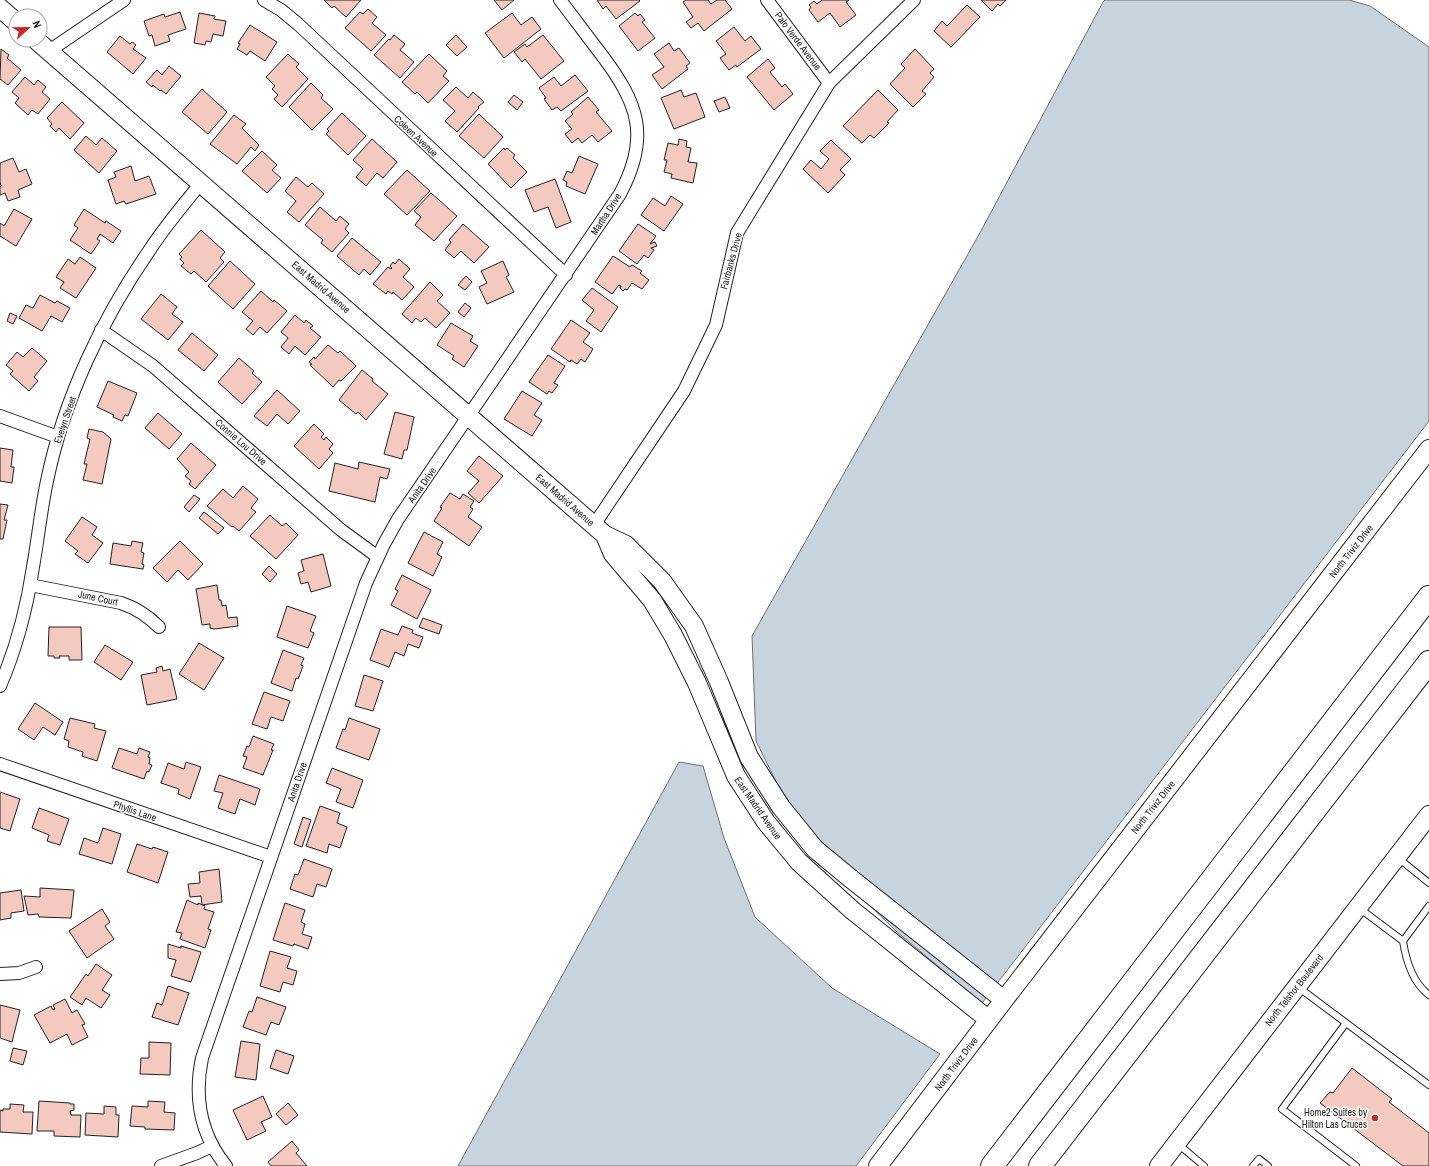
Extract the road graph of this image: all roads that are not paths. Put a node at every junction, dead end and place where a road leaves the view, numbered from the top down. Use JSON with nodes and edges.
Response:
{"nodes":[{"id":1,"x":124,"y":0,"type":"edge"},
{"id":2,"x":264,"y":0,"type":"edge"},
{"id":3,"x":560,"y":0,"type":"edge"},
{"id":4,"x":767,"y":0,"type":"edge"},
{"id":5,"x":914,"y":0,"type":"edge"},
{"id":6,"x":0,"y":8,"type":"edge"},
{"id":7,"x":8,"y":15,"type":"edge"},
{"id":8,"x":48,"y":43,"type":"edge"},
{"id":9,"x":45,"y":48,"type":"edge"},
{"id":10,"x":829,"y":83,"type":"junction"},
{"id":11,"x":201,"y":183,"type":"junction"},
{"id":12,"x":566,"y":275,"type":"junction"},
{"id":13,"x":101,"y":330,"type":"junction"},
{"id":14,"x":0,"y":416,"type":"edge"},
{"id":15,"x":469,"y":416,"type":"junction"},
{"id":16,"x":58,"y":437,"type":"junction"},
{"id":17,"x":1429,"y":450,"type":"edge"},
{"id":18,"x":600,"y":530,"type":"junction"},
{"id":19,"x":378,"y":557,"type":"junction"},
{"id":20,"x":30,"y":585,"type":"junction"},
{"id":21,"x":1429,"y":598,"type":"edge"},
{"id":22,"x":159,"y":627,"type":"dead end"},
{"id":23,"x":1429,"y":662,"type":"edge"},
{"id":24,"x":0,"y":686,"type":"edge"},
{"id":25,"x":0,"y":764,"type":"edge"},
{"id":26,"x":1429,"y":815,"type":"edge"},
{"id":27,"x":271,"y":857,"type":"junction"},
{"id":28,"x":1396,"y":857,"type":"junction"},
{"id":29,"x":1429,"y":883,"type":"edge"},
{"id":30,"x":1429,"y":906,"type":"edge"},
{"id":31,"x":1358,"y":907,"type":"junction"},
{"id":32,"x":1403,"y":941,"type":"junction"},
{"id":33,"x":36,"y":967,"type":"dead end"},
{"id":34,"x":0,"y":974,"type":"edge"},
{"id":35,"x":1297,"y":986,"type":"junction"},
{"id":36,"x":1429,"y":995,"type":"edge"},
{"id":37,"x":1004,"y":1000,"type":"junction"},
{"id":38,"x":989,"y":1020,"type":"junction"},
{"id":39,"x":1346,"y":1024,"type":"junction"},
{"id":40,"x":1429,"y":1085,"type":"edge"},
{"id":41,"x":1177,"y":1143,"type":"junction"},
{"id":42,"x":212,"y":1146,"type":"junction"},
{"id":43,"x":161,"y":1166,"type":"edge"},
{"id":44,"x":226,"y":1166,"type":"edge"},
{"id":45,"x":878,"y":1166,"type":"edge"},
{"id":46,"x":992,"y":1166,"type":"edge"},
{"id":47,"x":1040,"y":1166,"type":"edge"},
{"id":48,"x":1159,"y":1166,"type":"edge"},
{"id":49,"x":1204,"y":1166,"type":"edge"},
{"id":50,"x":1253,"y":1166,"type":"edge"},
{"id":51,"x":1268,"y":1166,"type":"edge"},
{"id":52,"x":1356,"y":1166,"type":"edge"}],
"edges":[{"from":1,"to":8,"type":"street"},
{"from":2,"to":12,"type":"street","name":"Coleen Avenue"},
{"from":3,"to":12,"type":"street","name":"Martha Drive"},
{"from":4,"to":10,"type":"street","name":"Palo Verde Avenue"},
{"from":5,"to":10,"type":"street","name":"Fairbanks Drive"},
{"from":6,"to":7,"type":"street"},
{"from":9,"to":11,"type":"street","name":"East Madrid Avenue"},
{"from":10,"to":18,"type":"street","name":"Fairbanks Drive"},
{"from":11,"to":13,"type":"street","name":"Evelyn Street"},
{"from":11,"to":15,"type":"street","name":"East Madrid Avenue"},
{"from":12,"to":15,"type":"street","name":"Martha Drive"},
{"from":13,"to":16,"type":"street","name":"Evelyn Street"},
{"from":13,"to":19,"type":"street","name":"Connie Lou Drive"},
{"from":14,"to":16,"type":"street"},
{"from":15,"to":18,"type":"street","name":"East Madrid Avenue"},
{"from":15,"to":19,"type":"street","name":"Anita Drive"},
{"from":16,"to":20,"type":"street","name":"Evelyn Street"},
{"from":17,"to":37,"type":"street","name":"North Triviz Drive"},
{"from":18,"to":37,"type":"street","name":"East Madrid Avenue"},
{"from":18,"to":38,"type":"street","name":"East Madrid Avenue"},
{"from":19,"to":27,"type":"street","name":"Anita Drive"},
{"from":20,"to":22,"type":"street","name":"June Court"},
{"from":20,"to":24,"type":"street","name":"Evelyn Street"},
{"from":21,"to":46,"type":"highway"},
{"from":23,"to":47,"type":"highway"},
{"from":25,"to":27,"type":"street","name":"Phyllis Lane"},
{"from":26,"to":28,"type":"street","name":"North Telshor Boulevard"},
{"from":27,"to":42,"type":"street","name":"Anita Drive"},
{"from":28,"to":29,"type":"lane"},
{"from":28,"to":31,"type":"street","name":"North Telshor Boulevard"},
{"from":30,"to":32,"type":"lane"},
{"from":31,"to":32,"type":"lane"},
{"from":31,"to":35,"type":"street","name":"North Telshor Boulevard"},
{"from":32,"to":36,"type":"lane"},
{"from":33,"to":34,"type":"street"},
{"from":35,"to":39,"type":"lane"},
{"from":35,"to":41,"type":"street","name":"North Telshor Boulevard"},
{"from":37,"to":38,"type":"street","name":"North Triviz Drive"},
{"from":38,"to":45,"type":"street","name":"North Triviz Drive"},
{"from":39,"to":40,"type":"lane"},
{"from":39,"to":52,"type":"lane"},
{"from":41,"to":48,"type":"street","name":"North Telshor Boulevard"},
{"from":41,"to":49,"type":"lane"},
{"from":42,"to":43,"type":"street"},
{"from":42,"to":44,"type":"street","name":"Anita Drive"},
{"from":50,"to":51,"type":"lane"}]}
